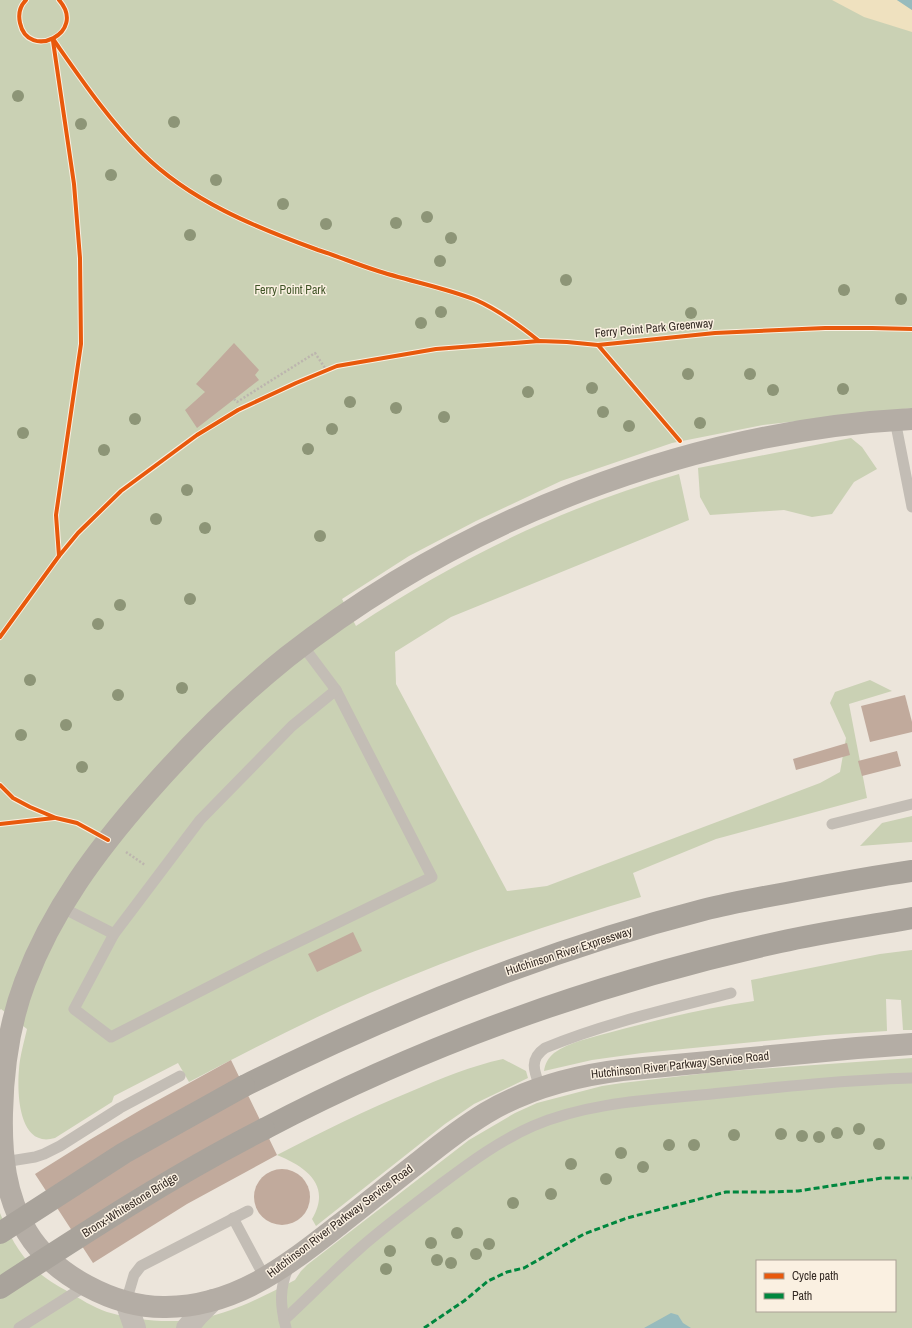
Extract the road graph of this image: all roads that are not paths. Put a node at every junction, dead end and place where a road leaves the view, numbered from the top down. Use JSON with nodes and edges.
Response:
{"nodes":[{"id":1,"x":904,"y":419,"type":"edge"},
{"id":2,"x":912,"y":507,"type":"edge"},
{"id":3,"x":303,"y":646,"type":"junction"},
{"id":4,"x":336,"y":690,"type":"junction"},
{"id":5,"x":912,"y":804,"type":"edge"},
{"id":6,"x":832,"y":824,"type":"dead end"},
{"id":7,"x":912,"y":871,"type":"edge"},
{"id":8,"x":61,"y":907,"type":"junction"},
{"id":9,"x":912,"y":918,"type":"edge"},
{"id":10,"x":114,"y":934,"type":"junction"},
{"id":11,"x":731,"y":993,"type":"dead end"},
{"id":12,"x":912,"y":1044,"type":"edge"},
{"id":13,"x":180,"y":1076,"type":"dead end"},
{"id":14,"x":912,"y":1078,"type":"edge"},
{"id":15,"x":540,"y":1087,"type":"junction"},
{"id":16,"x":4,"y":1162,"type":"junction"},
{"id":17,"x":248,"y":1211,"type":"dead end"},
{"id":18,"x":233,"y":1218,"type":"junction"},
{"id":19,"x":0,"y":1234,"type":"edge"},
{"id":20,"x":290,"y":1262,"type":"junction"},
{"id":21,"x":265,"y":1278,"type":"junction"},
{"id":22,"x":87,"y":1285,"type":"junction"},
{"id":23,"x":0,"y":1288,"type":"edge"},
{"id":24,"x":213,"y":1300,"type":"junction"},
{"id":25,"x":126,"y":1302,"type":"junction"},
{"id":26,"x":285,"y":1324,"type":"edge"},
{"id":27,"x":19,"y":1328,"type":"edge"},
{"id":28,"x":135,"y":1328,"type":"edge"},
{"id":29,"x":187,"y":1328,"type":"edge"}],
"edges":[{"from":1,"to":2,"type":"lane"},
{"from":1,"to":3,"type":"street","name":"Hutchinson River Parkway Service Road"},
{"from":3,"to":4,"type":"lane"},
{"from":3,"to":8,"type":"street","name":"Hutchinson River Parkway Service Road"},
{"from":4,"to":10,"type":"lane"},
{"from":4,"to":10,"type":"lane"},
{"from":5,"to":6,"type":"lane"},
{"from":7,"to":19,"type":"highway","name":"Hutchinson River Expressway","bridge":true},
{"from":8,"to":10,"type":"lane"},
{"from":8,"to":16,"type":"street","name":"Hutchinson River Parkway Service Road"},
{"from":9,"to":23,"type":"highway","name":"Bronx-Whitestone Bridge","bridge":true},
{"from":11,"to":15,"type":"lane"},
{"from":12,"to":15,"type":"street","name":"Hutchinson River Parkway Service Road"},
{"from":13,"to":16,"type":"lane"},
{"from":14,"to":26,"type":"lane"},
{"from":15,"to":20,"type":"street","name":"Hutchinson River Parkway Service Road"},
{"from":16,"to":22,"type":"street","name":"Hutchinson River Parkway Service Road"},
{"from":17,"to":18,"type":"lane"},
{"from":18,"to":21,"type":"lane"},
{"from":18,"to":25,"type":"lane"},
{"from":20,"to":21,"type":"street","name":"Hutchinson River Parkway Service Road"},
{"from":20,"to":26,"type":"lane"},
{"from":21,"to":24,"type":"street","name":"Hutchinson River Parkway Service Road"},
{"from":22,"to":25,"type":"street","name":"Hutchinson River Parkway Service Road"},
{"from":22,"to":27,"type":"lane"},
{"from":24,"to":25,"type":"street","name":"Hutchinson River Parkway Service Road"},
{"from":24,"to":29,"type":"street"},
{"from":25,"to":28,"type":"street"}]}
